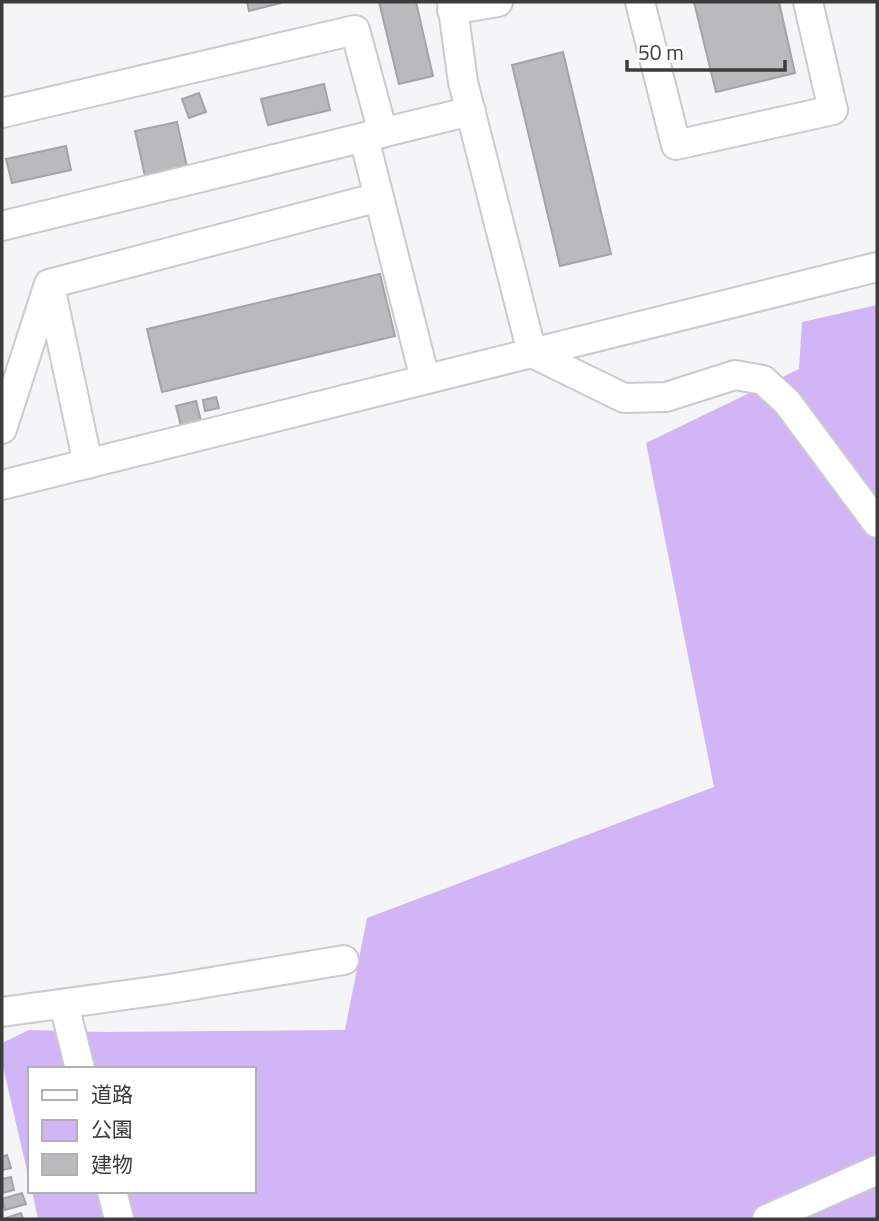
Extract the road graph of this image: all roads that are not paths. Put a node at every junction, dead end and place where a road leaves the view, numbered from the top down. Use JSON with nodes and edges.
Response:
{"nodes":[{"id":1,"x":498,"y":2,"type":"edge"},
{"id":2,"x":640,"y":2,"type":"edge"},
{"id":3,"x":808,"y":2,"type":"edge"},
{"id":4,"x":452,"y":6,"type":"edge"},
{"id":5,"x":471,"y":111,"type":"junction"},
{"id":6,"x":2,"y":113,"type":"edge"},
{"id":7,"x":373,"y":135,"type":"junction"},
{"id":8,"x":379,"y":197,"type":"junction"},
{"id":9,"x":2,"y":226,"type":"edge"},
{"id":10,"x":877,"y":267,"type":"edge"},
{"id":11,"x":49,"y":284,"type":"junction"},
{"id":12,"x":532,"y":353,"type":"junction"},
{"id":13,"x":425,"y":379,"type":"junction"},
{"id":14,"x":2,"y":429,"type":"edge"},
{"id":15,"x":88,"y":464,"type":"junction"},
{"id":16,"x":2,"y":485,"type":"edge"},
{"id":17,"x":877,"y":523,"type":"edge"},
{"id":18,"x":344,"y":960,"type":"dead end"},
{"id":19,"x":64,"y":1004,"type":"junction"},
{"id":20,"x":2,"y":1012,"type":"edge"},
{"id":21,"x":80,"y":1067,"type":"edge"},
{"id":22,"x":877,"y":1170,"type":"edge"},
{"id":23,"x":112,"y":1193,"type":"edge"},
{"id":24,"x":119,"y":1219,"type":"edge"},
{"id":25,"x":767,"y":1219,"type":"edge"}],
"edges":[{"from":1,"to":4,"type":"lane"},
{"from":2,"to":3,"type":"lane"},
{"from":4,"to":5,"type":"lane"},
{"from":5,"to":7,"type":"lane"},
{"from":5,"to":12,"type":"lane"},
{"from":6,"to":7,"type":"lane"},
{"from":7,"to":8,"type":"lane"},
{"from":7,"to":9,"type":"lane"},
{"from":8,"to":11,"type":"lane"},
{"from":8,"to":13,"type":"lane"},
{"from":10,"to":12,"type":"lane"},
{"from":11,"to":14,"type":"lane"},
{"from":11,"to":15,"type":"lane"},
{"from":12,"to":13,"type":"lane"},
{"from":12,"to":17,"type":"lane"},
{"from":13,"to":15,"type":"lane"},
{"from":15,"to":16,"type":"lane"},
{"from":18,"to":19,"type":"lane"},
{"from":19,"to":20,"type":"lane"},
{"from":19,"to":21,"type":"lane"},
{"from":22,"to":25,"type":"lane"},
{"from":23,"to":24,"type":"lane"}]}
